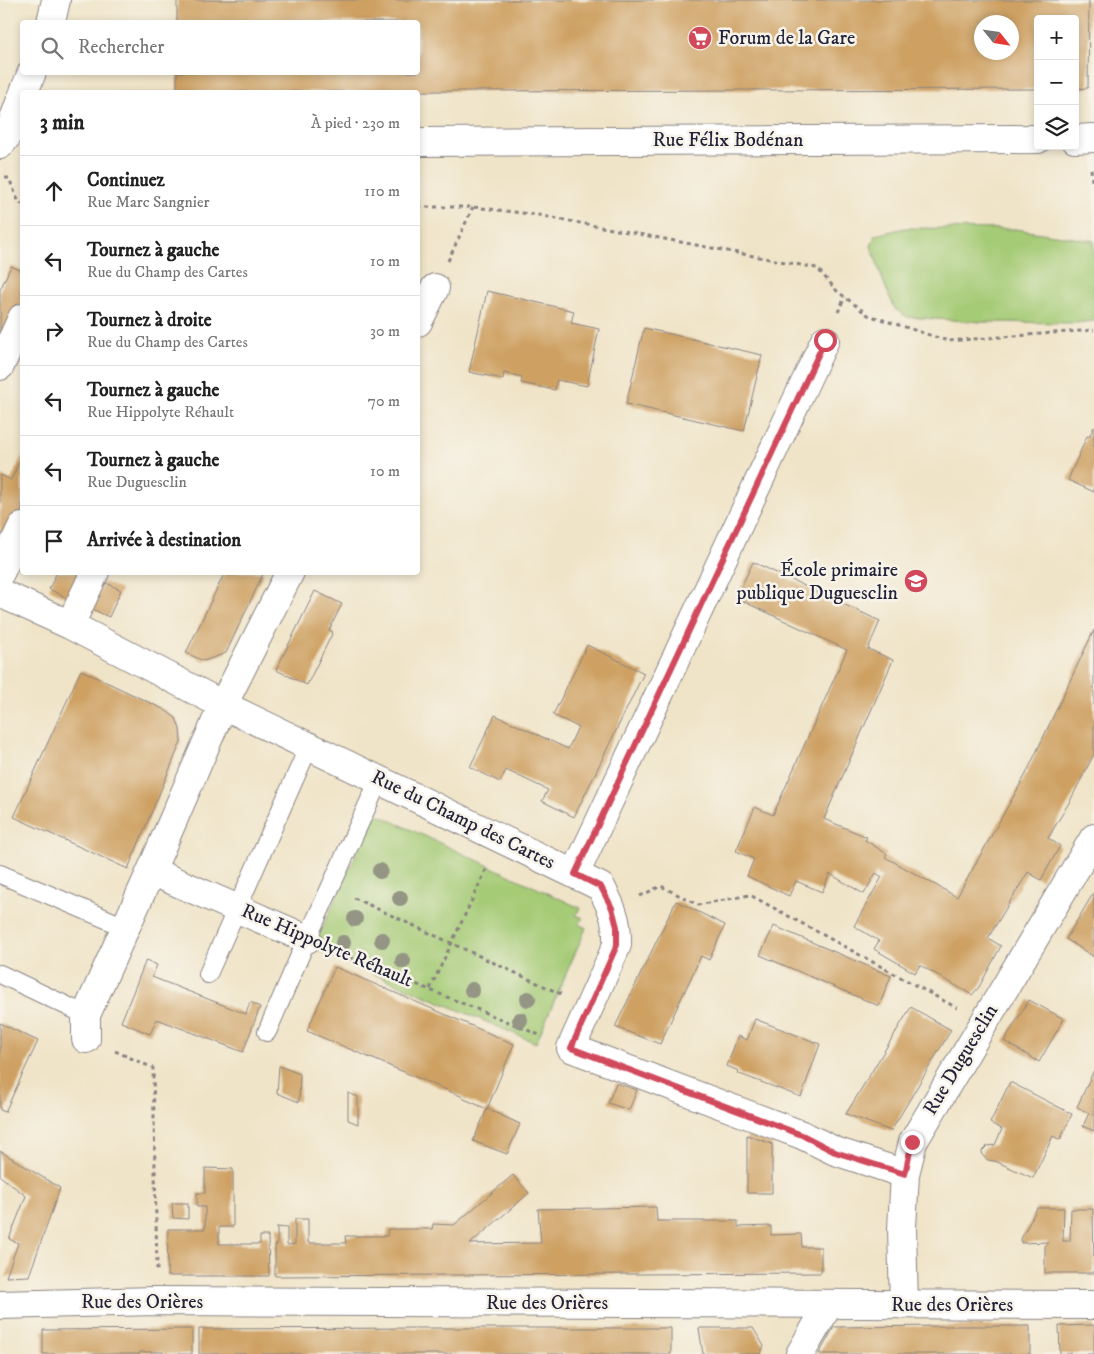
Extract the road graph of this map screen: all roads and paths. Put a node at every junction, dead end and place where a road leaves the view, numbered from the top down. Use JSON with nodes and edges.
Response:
{"nodes":[{"id":1,"x":56,"y":0,"type":"edge"},
{"id":2,"x":51,"y":20,"type":"edge"},
{"id":3,"x":31,"y":75,"type":"edge"},
{"id":4,"x":25,"y":90,"type":"edge"},
{"id":5,"x":20,"y":103,"type":"edge"},
{"id":6,"x":8,"y":138,"type":"edge"},
{"id":7,"x":1094,"y":138,"type":"edge"},
{"id":8,"x":1034,"y":139,"type":"edge"},
{"id":9,"x":1079,"y":139,"type":"edge"},
{"id":10,"x":420,"y":142,"type":"edge"},
{"id":11,"x":1091,"y":170,"type":"dead end"},
{"id":12,"x":0,"y":178,"type":"edge"},
{"id":13,"x":1094,"y":182,"type":"edge"},
{"id":14,"x":20,"y":203,"type":"edge"},
{"id":15,"x":420,"y":207,"type":"edge"},
{"id":16,"x":473,"y":207,"type":"junction"},
{"id":17,"x":435,"y":288,"type":"joint"},
{"id":18,"x":420,"y":318,"type":"edge"},
{"id":19,"x":20,"y":322,"type":"edge"},
{"id":20,"x":1094,"y":330,"type":"edge"},
{"id":21,"x":825,"y":340,"type":"dead end"},
{"id":22,"x":0,"y":366,"type":"edge"},
{"id":23,"x":20,"y":531,"type":"edge"},
{"id":24,"x":0,"y":573,"type":"edge"},
{"id":25,"x":94,"y":575,"type":"edge"},
{"id":26,"x":288,"y":575,"type":"edge"},
{"id":27,"x":0,"y":593,"type":"edge"},
{"id":28,"x":70,"y":625,"type":"junction"},
{"id":29,"x":223,"y":705,"type":"junction"},
{"id":30,"x":310,"y":746,"type":"junction"},
{"id":31,"x":380,"y":780,"type":"junction"},
{"id":32,"x":501,"y":838,"type":"junction"},
{"id":33,"x":1094,"y":838,"type":"edge"},
{"id":34,"x":152,"y":871,"type":"junction"},
{"id":35,"x":0,"y":874,"type":"edge"},
{"id":36,"x":575,"y":874,"type":"junction"},
{"id":37,"x":331,"y":887,"type":"junction"},
{"id":38,"x":236,"y":908,"type":"junction"},
{"id":39,"x":612,"y":908,"type":"junction"},
{"id":40,"x":125,"y":927,"type":"junction"},
{"id":41,"x":307,"y":939,"type":"junction"},
{"id":42,"x":452,"y":943,"type":"junction"},
{"id":43,"x":0,"y":974,"type":"edge"},
{"id":44,"x":208,"y":974,"type":"dead end"},
{"id":45,"x":430,"y":990,"type":"junction"},
{"id":46,"x":589,"y":1007,"type":"junction"},
{"id":47,"x":982,"y":1026,"type":"junction"},
{"id":48,"x":86,"y":1027,"type":"junction"},
{"id":49,"x":267,"y":1032,"type":"dead end"},
{"id":50,"x":571,"y":1048,"type":"junction"},
{"id":51,"x":905,"y":1174,"type":"junction"},
{"id":52,"x":156,"y":1301,"type":"junction"},
{"id":53,"x":829,"y":1304,"type":"junction"},
{"id":54,"x":0,"y":1305,"type":"edge"},
{"id":55,"x":904,"y":1305,"type":"junction"},
{"id":56,"x":1094,"y":1305,"type":"edge"},
{"id":57,"x":800,"y":1354,"type":"edge"}],
"edges":[{"from":1,"to":2,"type":"street"},
{"from":3,"to":4,"type":"street"},
{"from":5,"to":6,"type":"street"},
{"from":7,"to":9,"type":"street"},
{"from":8,"to":10,"type":"street","name":"Rue Félix Bodénan"},
{"from":11,"to":13,"type":"path"},
{"from":12,"to":14,"type":"path"},
{"from":15,"to":16,"type":"path"},
{"from":16,"to":17,"type":"path"},
{"from":16,"to":20,"type":"path"},
{"from":17,"to":18,"type":"street"},
{"from":19,"to":22,"type":"street"},
{"from":21,"to":36,"type":"street"},
{"from":23,"to":24,"type":"street"},
{"from":25,"to":28,"type":"street"},
{"from":26,"to":29,"type":"street"},
{"from":27,"to":28,"type":"street"},
{"from":28,"to":29,"type":"street"},
{"from":29,"to":30,"type":"street","name":"Rue du Champ des Cartes"},
{"from":29,"to":34,"type":"street"},
{"from":30,"to":31,"type":"street","name":"Rue du Champ des Cartes"},
{"from":30,"to":38,"type":"lane"},
{"from":31,"to":32,"type":"street","name":"Rue du Champ des Cartes"},
{"from":31,"to":37,"type":"lane"},
{"from":32,"to":36,"type":"street","name":"Rue du Champ des Cartes"},
{"from":32,"to":42,"type":"path"},
{"from":33,"to":47,"type":"street","name":"Rue Duguesclin"},
{"from":34,"to":38,"type":"street","name":"Rue Hippolyte Réhault"},
{"from":34,"to":40,"type":"street"},
{"from":35,"to":40,"type":"lane"},
{"from":36,"to":39,"type":"street","name":"Rue du Champ des Cartes"},
{"from":37,"to":41,"type":"lane"},
{"from":37,"to":42,"type":"path"},
{"from":38,"to":41,"type":"street","name":"Rue Hippolyte Réhault"},
{"from":38,"to":44,"type":"lane"},
{"from":39,"to":46,"type":"street","name":"Rue du Champ des Cartes"},
{"from":39,"to":47,"type":"path"},
{"from":40,"to":48,"type":"street"},
{"from":41,"to":45,"type":"path","name":"Rue Hippolyte Réhault"},
{"from":41,"to":49,"type":"lane"},
{"from":42,"to":45,"type":"path"},
{"from":42,"to":46,"type":"path"},
{"from":43,"to":48,"type":"lane"},
{"from":45,"to":50,"type":"path","name":"Rue Hippolyte Réhault"},
{"from":46,"to":50,"type":"street","name":"Rue du Champ des Cartes"},
{"from":47,"to":51,"type":"street","name":"Rue Duguesclin"},
{"from":48,"to":52,"type":"path"},
{"from":50,"to":51,"type":"street"},
{"from":51,"to":55,"type":"street","name":"Rue Duguesclin"},
{"from":52,"to":53,"type":"street","name":"Rue des Orières"},
{"from":52,"to":54,"type":"street","name":"Rue des Orières"},
{"from":53,"to":55,"type":"street","name":"Rue des Orières"},
{"from":53,"to":57,"type":"street"},
{"from":55,"to":56,"type":"street","name":"Rue des Orières"}]}
